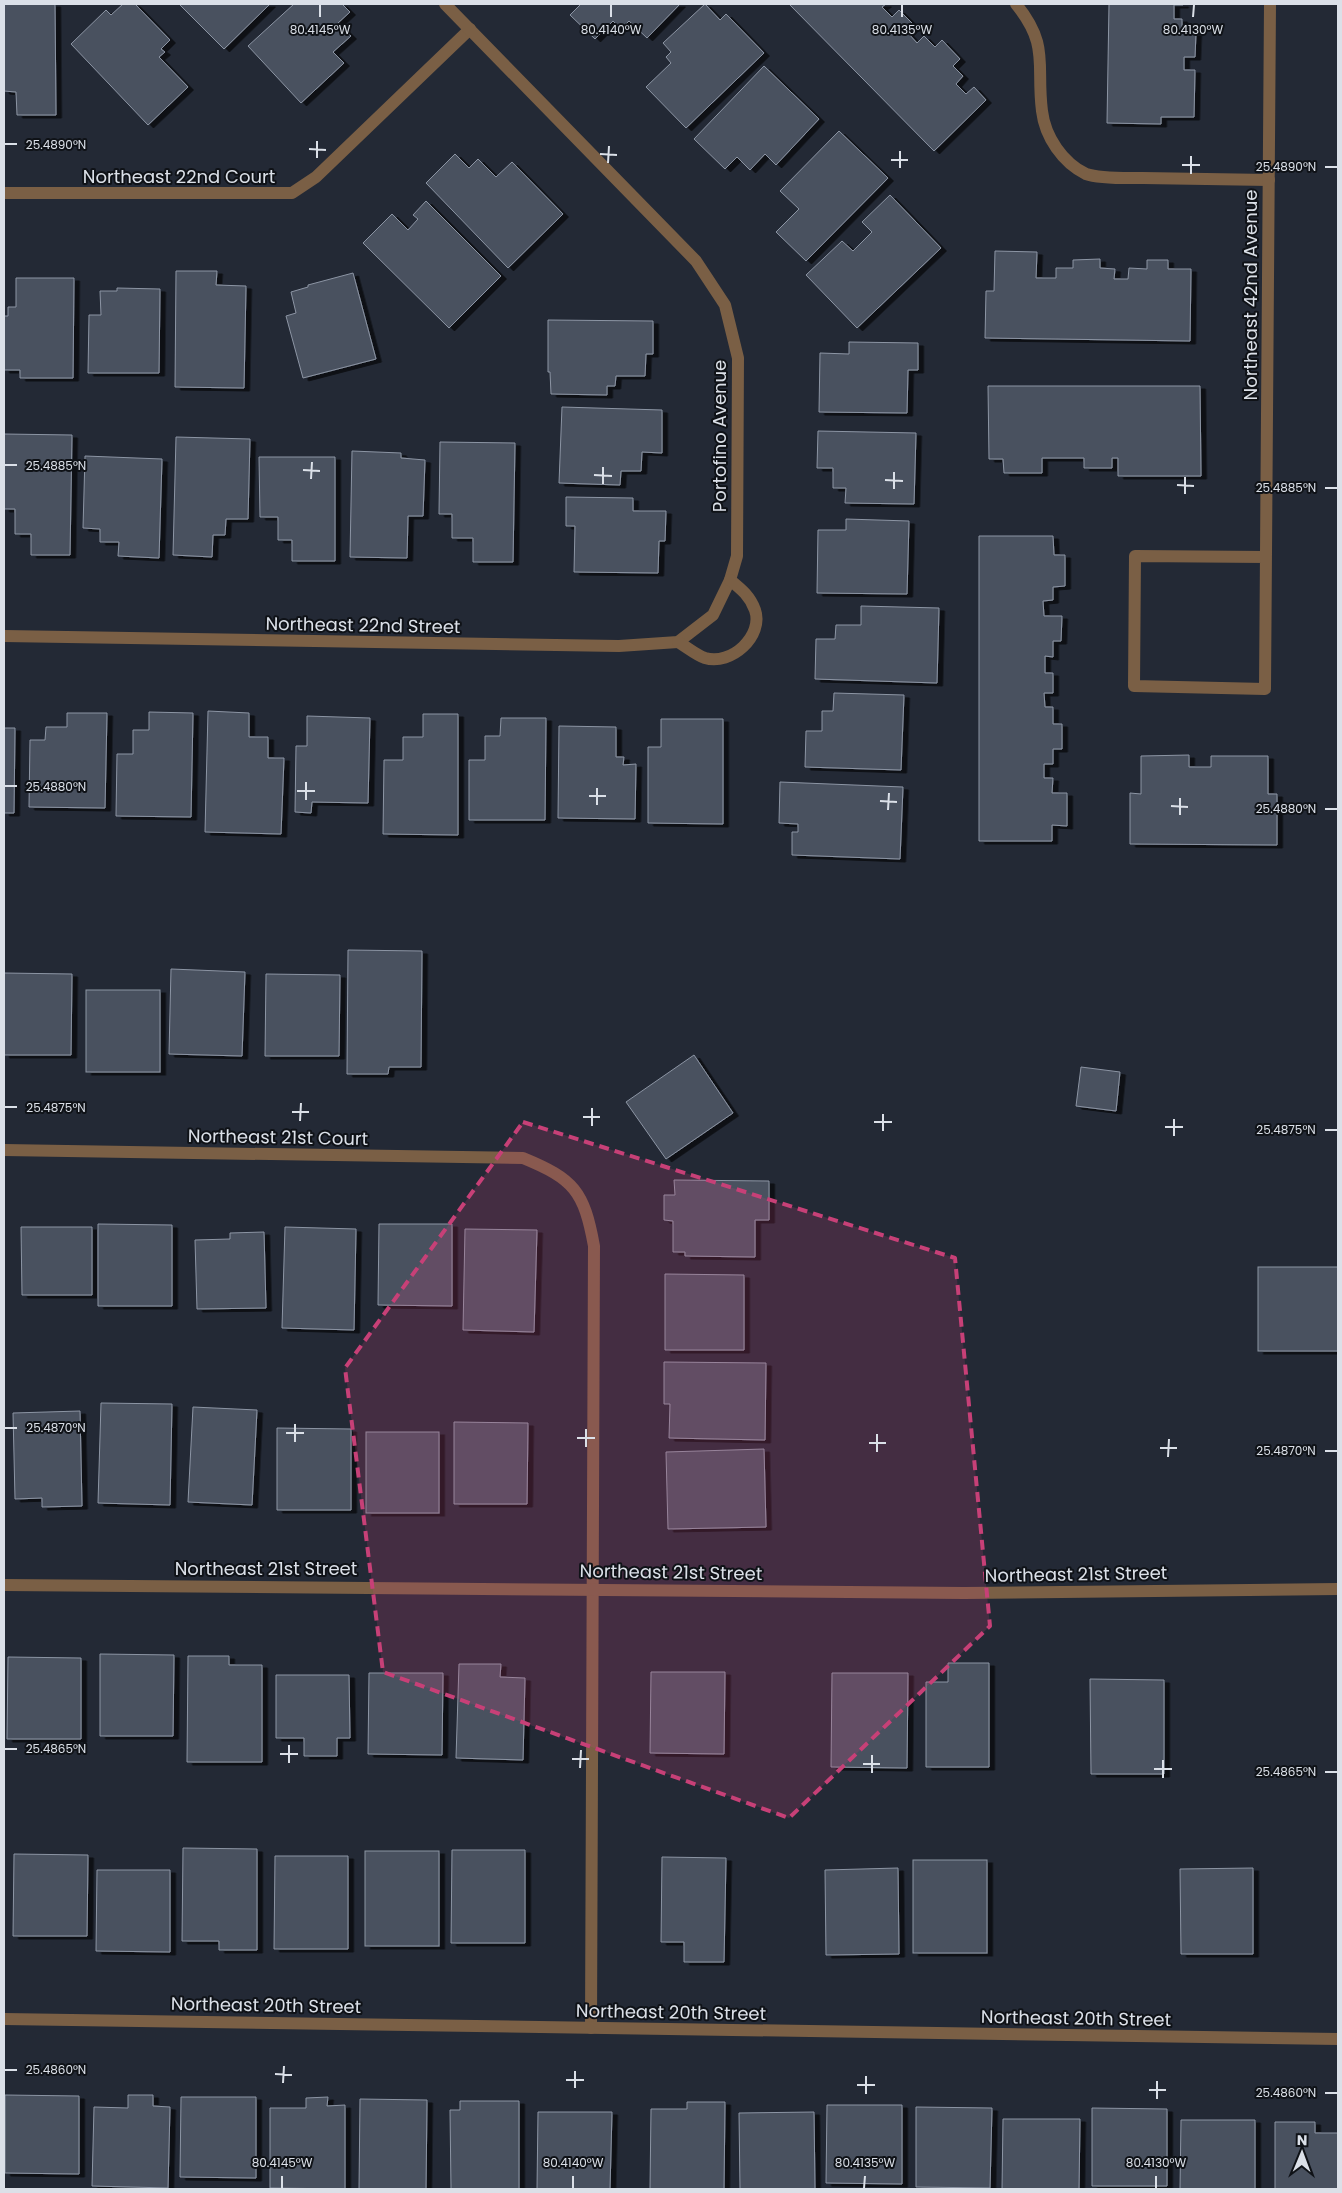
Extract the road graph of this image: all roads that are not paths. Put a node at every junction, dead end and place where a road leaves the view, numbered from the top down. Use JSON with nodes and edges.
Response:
{"nodes":[{"id":1,"x":445,"y":4,"type":"edge"},
{"id":2,"x":1016,"y":4,"type":"edge"},
{"id":3,"x":1270,"y":4,"type":"edge"},
{"id":4,"x":470,"y":29,"type":"junction"},
{"id":5,"x":1269,"y":180,"type":"junction"},
{"id":6,"x":4,"y":193,"type":"edge"},
{"id":7,"x":1266,"y":557,"type":"junction"},
{"id":8,"x":730,"y":580,"type":"junction"},
{"id":9,"x":4,"y":636,"type":"edge"},
{"id":10,"x":678,"y":642,"type":"junction"},
{"id":11,"x":4,"y":1150,"type":"edge"},
{"id":12,"x":4,"y":1584,"type":"edge"},
{"id":13,"x":594,"y":1589,"type":"junction"},
{"id":14,"x":1338,"y":1589,"type":"edge"},
{"id":15,"x":4,"y":2018,"type":"edge"},
{"id":16,"x":591,"y":2028,"type":"junction"},
{"id":17,"x":1338,"y":2038,"type":"edge"}],
"edges":[{"from":1,"to":4,"type":"street","name":"Portofino Avenue"},
{"from":2,"to":5,"type":"street"},
{"from":3,"to":5,"type":"street","name":"Northeast 42nd Avenue"},
{"from":4,"to":6,"type":"street","name":"Northeast 22nd Court"},
{"from":4,"to":8,"type":"street","name":"Portofino Avenue"},
{"from":5,"to":7,"type":"street","name":"Northeast 42nd Avenue"},
{"from":7,"to":7,"type":"street","name":"Northeast 42nd Avenue"},
{"from":8,"to":10,"type":"street","name":"Portofino Avenue"},
{"from":8,"to":10,"type":"street"},
{"from":9,"to":10,"type":"street","name":"Northeast 22nd Street"},
{"from":11,"to":13,"type":"street","name":"Northeast 21st Court"},
{"from":12,"to":13,"type":"street","name":"Northeast 21st Street"},
{"from":13,"to":14,"type":"street","name":"Northeast 21st Street"},
{"from":13,"to":16,"type":"street","name":"Northeast 21st Court"},
{"from":15,"to":16,"type":"street","name":"Northeast 20th Street"},
{"from":16,"to":17,"type":"street","name":"Northeast 20th Street"}]}
